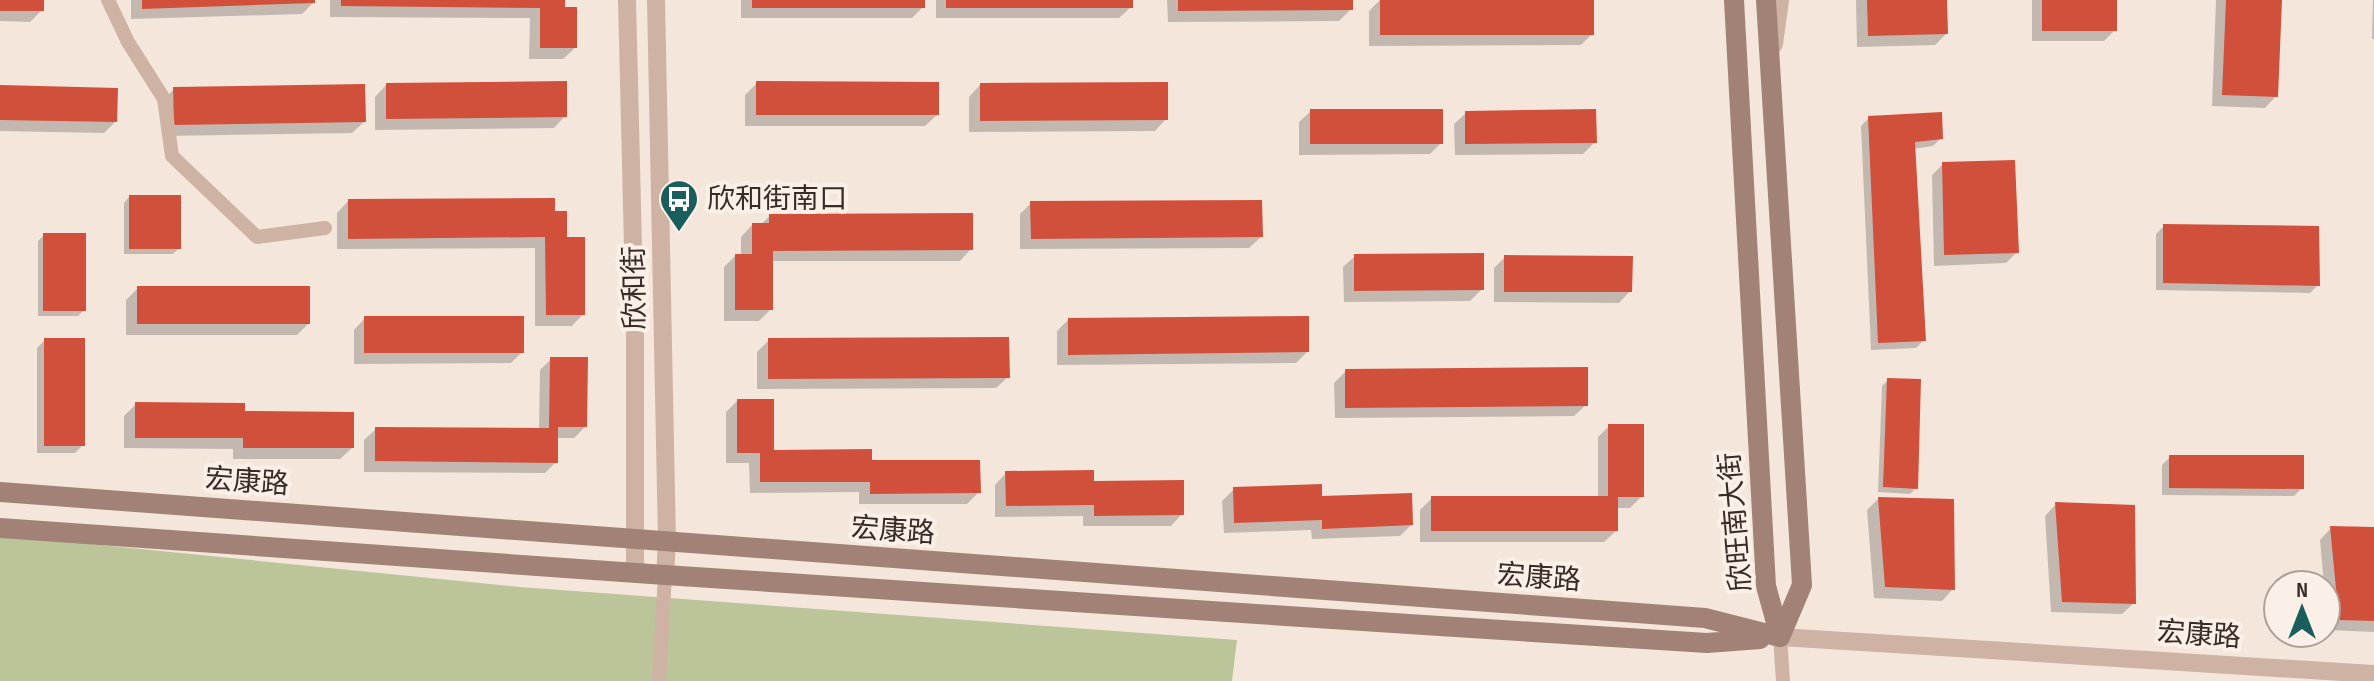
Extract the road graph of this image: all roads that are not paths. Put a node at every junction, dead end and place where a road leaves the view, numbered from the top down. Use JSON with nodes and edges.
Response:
{"nodes":[{"id":1,"x":108,"y":0,"type":"edge"},
{"id":2,"x":627,"y":0,"type":"edge"},
{"id":3,"x":656,"y":0,"type":"edge"},
{"id":4,"x":1734,"y":0,"type":"edge"},
{"id":5,"x":1766,"y":0,"type":"edge"},
{"id":6,"x":1780,"y":0,"type":"edge"},
{"id":7,"x":1770,"y":70,"type":"junction"},
{"id":8,"x":325,"y":228,"type":"dead end"},
{"id":9,"x":635,"y":328,"type":"junction"},
{"id":10,"x":664,"y":330,"type":"junction"},
{"id":11,"x":0,"y":492,"type":"edge"},
{"id":12,"x":0,"y":528,"type":"edge"},
{"id":13,"x":637,"y":539,"type":"junction"},
{"id":14,"x":667,"y":542,"type":"junction"},
{"id":15,"x":635,"y":572,"type":"junction"},
{"id":16,"x":665,"y":575,"type":"junction"},
{"id":17,"x":1780,"y":637,"type":"junction"},
{"id":18,"x":2374,"y":674,"type":"edge"},
{"id":19,"x":659,"y":681,"type":"edge"},
{"id":20,"x":1783,"y":681,"type":"edge"}],
"edges":[{"from":1,"to":8,"type":"street"},
{"from":2,"to":9,"type":"street","name":"欣和街"},
{"from":3,"to":10,"type":"street","name":"欣和街"},
{"from":4,"to":17,"type":"main road","name":"欣旺南大街"},
{"from":5,"to":7,"type":"main road","name":"欣旺南大街"},
{"from":6,"to":7,"type":"street"},
{"from":7,"to":17,"type":"main road","name":"欣旺南大街"},
{"from":9,"to":10,"type":"street"},
{"from":9,"to":13,"type":"street","name":"欣和街"},
{"from":10,"to":14,"type":"street","name":"欣和街"},
{"from":11,"to":13,"type":"main road","name":"宏康路"},
{"from":12,"to":15,"type":"main road","name":"宏康路"},
{"from":13,"to":14,"type":"main road","name":"宏康路"},
{"from":13,"to":15,"type":"street","name":"欣和街"},
{"from":14,"to":16,"type":"street","name":"欣和街"},
{"from":14,"to":17,"type":"main road","name":"宏康路"},
{"from":15,"to":16,"type":"main road","name":"宏康路"},
{"from":16,"to":17,"type":"main road","name":"宏康路"},
{"from":16,"to":19,"type":"street"},
{"from":17,"to":18,"type":"street","name":"宏康路"},
{"from":17,"to":20,"type":"street"}]}
